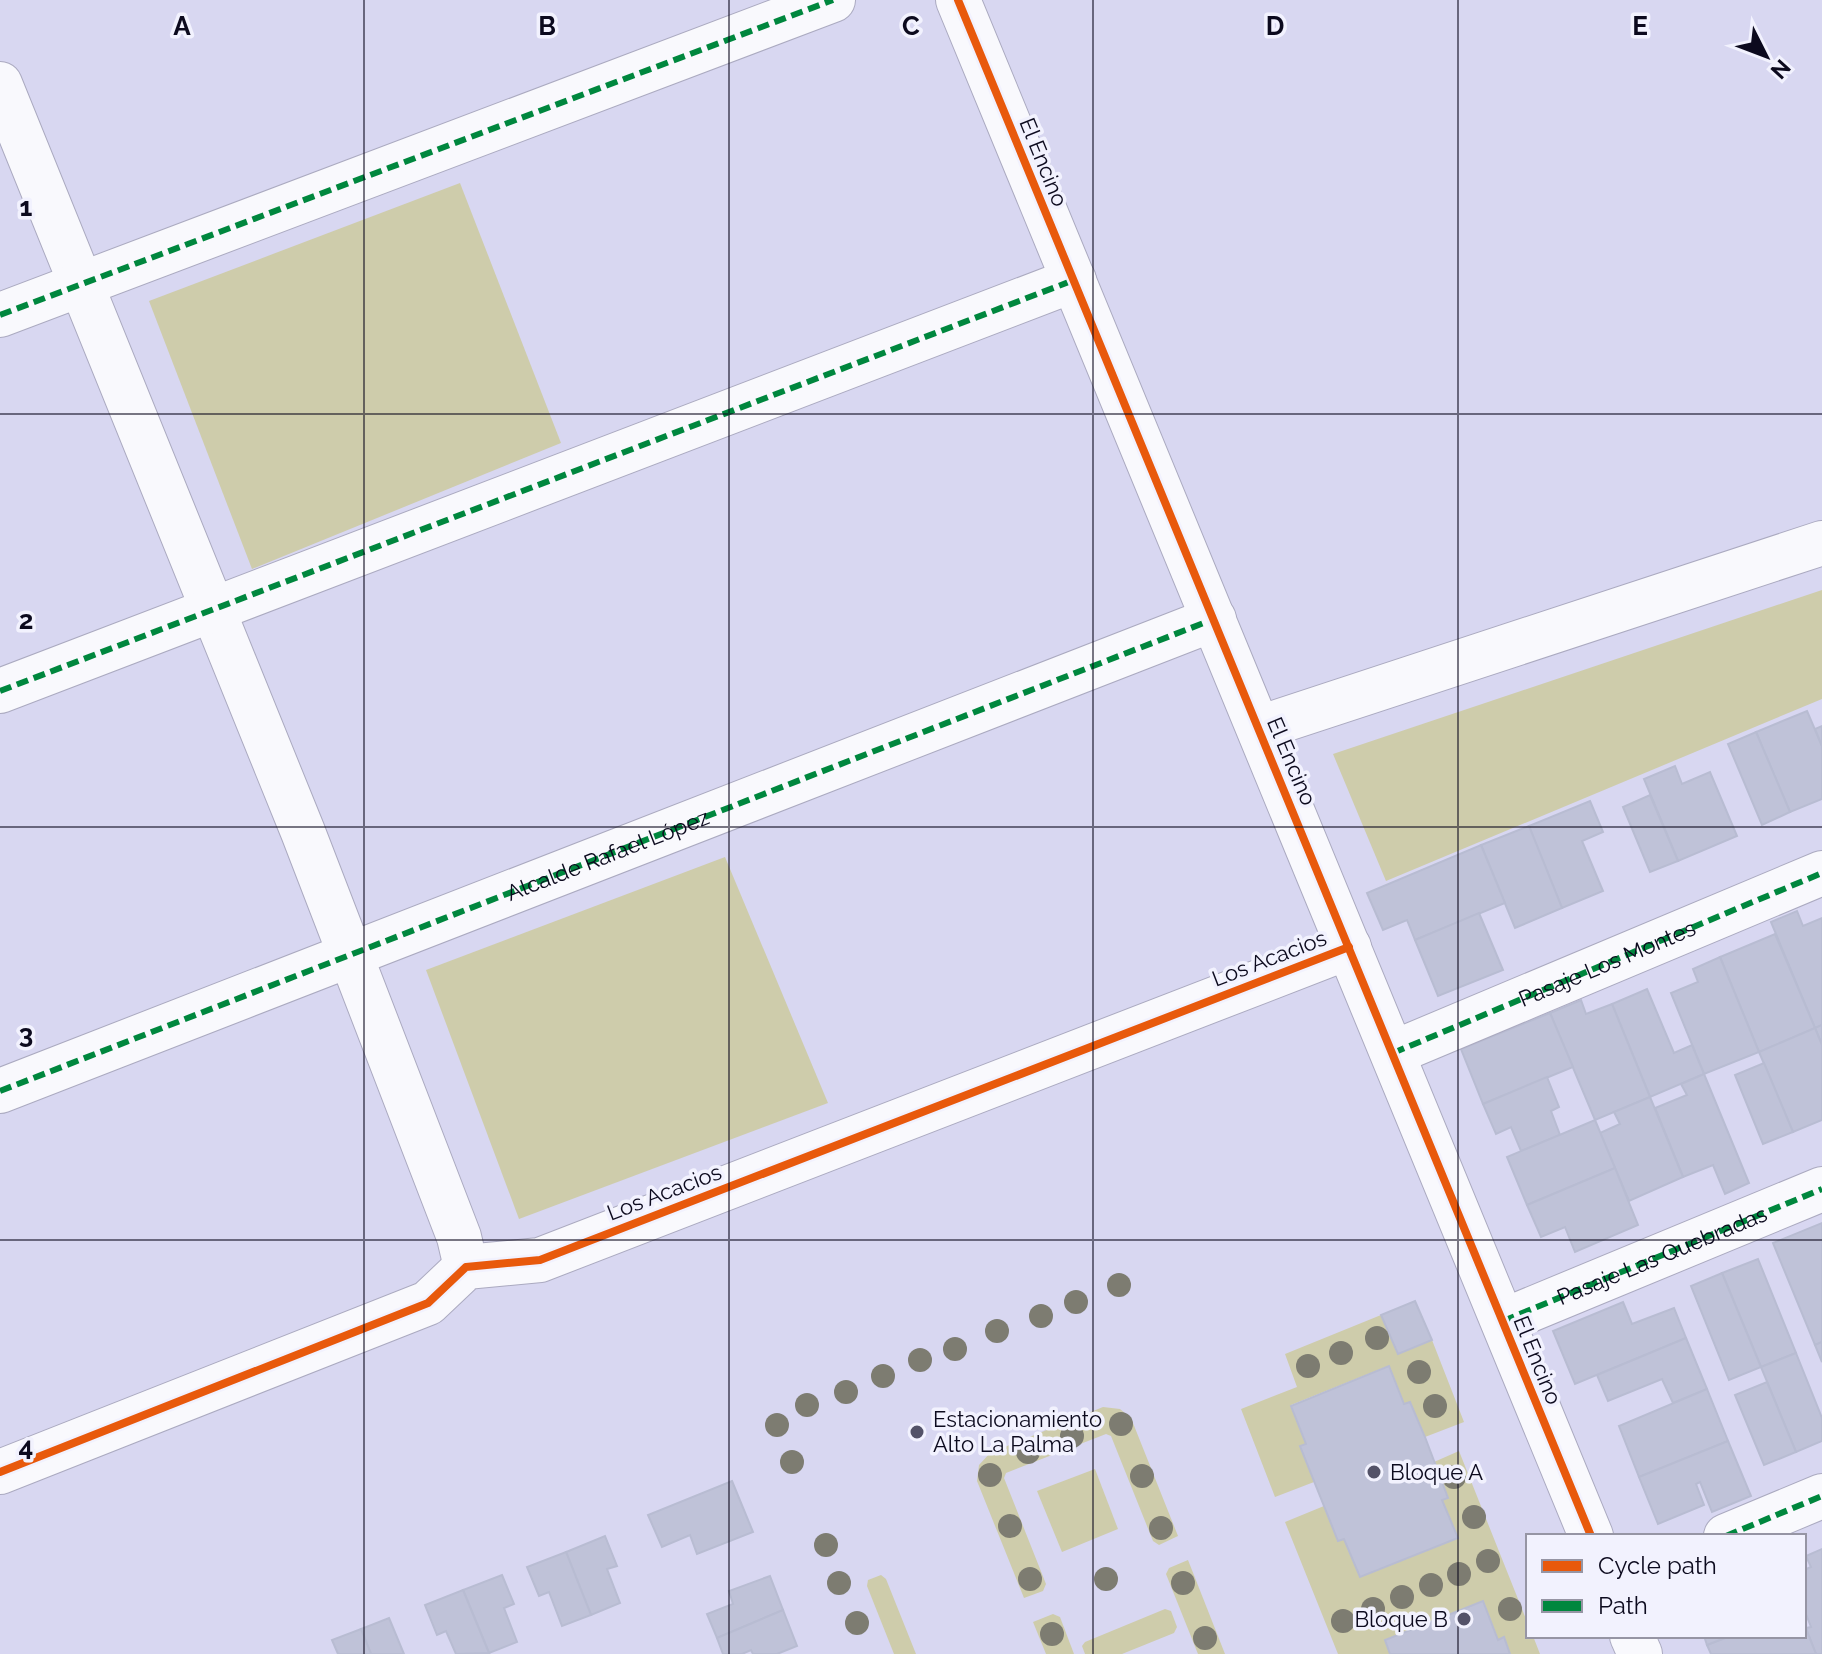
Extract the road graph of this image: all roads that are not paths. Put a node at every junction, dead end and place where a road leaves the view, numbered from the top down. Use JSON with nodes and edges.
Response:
{"nodes":[{"id":1,"x":833,"y":0,"type":"edge"},
{"id":2,"x":958,"y":0,"type":"edge"},
{"id":3,"x":0,"y":84,"type":"edge"},
{"id":4,"x":1074,"y":280,"type":"junction"},
{"id":5,"x":80,"y":285,"type":"junction"},
{"id":6,"x":0,"y":315,"type":"edge"},
{"id":7,"x":1822,"y":543,"type":"edge"},
{"id":8,"x":212,"y":610,"type":"junction"},
{"id":9,"x":1214,"y":619,"type":"junction"},
{"id":10,"x":0,"y":691,"type":"edge"},
{"id":11,"x":1259,"y":728,"type":"junction"},
{"id":12,"x":1822,"y":873,"type":"edge"},
{"id":13,"x":1349,"y":947,"type":"junction"},
{"id":14,"x":351,"y":954,"type":"junction"},
{"id":15,"x":1393,"y":1053,"type":"junction"},
{"id":16,"x":0,"y":1091,"type":"edge"},
{"id":17,"x":1822,"y":1189,"type":"edge"},
{"id":18,"x":466,"y":1267,"type":"junction"},
{"id":19,"x":1503,"y":1321,"type":"junction"},
{"id":20,"x":0,"y":1472,"type":"edge"},
{"id":21,"x":1822,"y":1496,"type":"edge"},
{"id":22,"x":1590,"y":1534,"type":"edge"},
{"id":23,"x":1731,"y":1534,"type":"edge"}],
"edges":[{"from":1,"to":5,"type":"street"},
{"from":2,"to":4,"type":"street","name":"El Encino"},
{"from":3,"to":5,"type":"street"},
{"from":4,"to":8,"type":"street"},
{"from":4,"to":9,"type":"street","name":"El Encino"},
{"from":5,"to":6,"type":"street"},
{"from":5,"to":8,"type":"street"},
{"from":7,"to":11,"type":"street"},
{"from":8,"to":10,"type":"street"},
{"from":8,"to":14,"type":"street"},
{"from":9,"to":11,"type":"street","name":"El Encino"},
{"from":9,"to":14,"type":"street","name":"Alcalde Rafael López"},
{"from":11,"to":13,"type":"street","name":"El Encino"},
{"from":12,"to":15,"type":"street","name":"Pasaje Los Montes"},
{"from":13,"to":15,"type":"street","name":"El Encino"},
{"from":13,"to":18,"type":"street","name":"Los Acacios"},
{"from":14,"to":16,"type":"street","name":"Alcalde Rafael López"},
{"from":14,"to":18,"type":"street"},
{"from":15,"to":19,"type":"street","name":"El Encino"},
{"from":17,"to":19,"type":"street","name":"Pasaje Las Quebradas"},
{"from":18,"to":20,"type":"street"},
{"from":19,"to":22,"type":"street","name":"El Encino"},
{"from":21,"to":23,"type":"street"}]}
